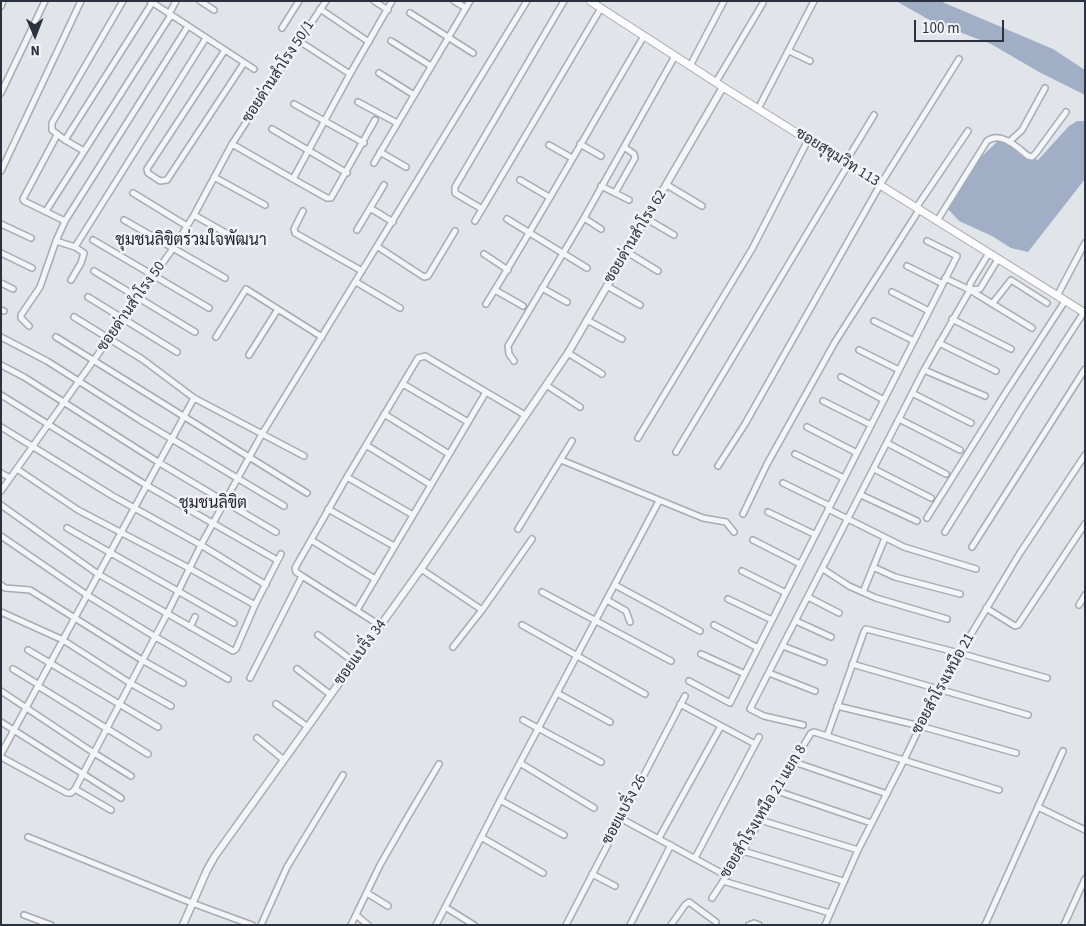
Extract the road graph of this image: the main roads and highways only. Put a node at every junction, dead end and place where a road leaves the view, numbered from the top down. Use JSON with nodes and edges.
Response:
{"nodes":[{"id":1,"x":590,"y":1,"type":"edge"},
{"id":2,"x":1084,"y":313,"type":"edge"}],
"edges":[{"from":1,"to":2,"type":"main road","name":"ซอยสุขุมวิท 113"}]}
